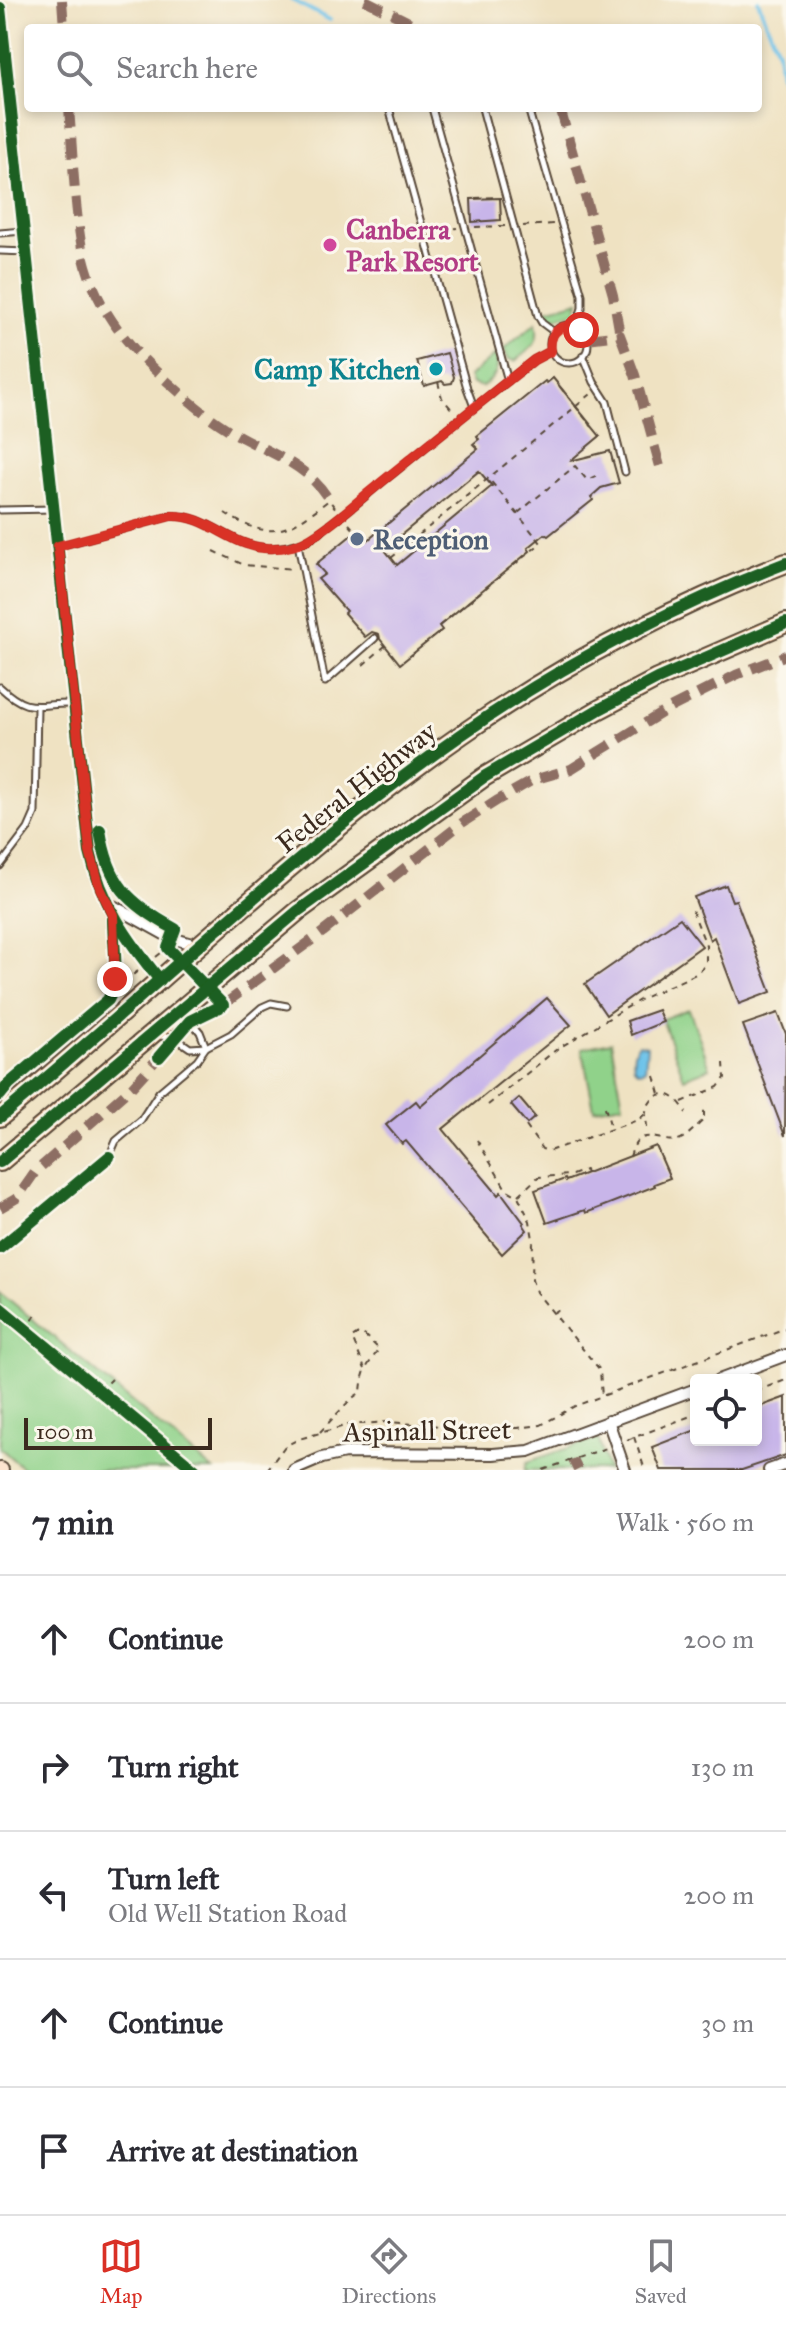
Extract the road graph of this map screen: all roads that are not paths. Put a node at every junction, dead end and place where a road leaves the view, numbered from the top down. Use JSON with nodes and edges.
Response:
{"nodes":[{"id":1,"x":0,"y":8,"type":"edge"},
{"id":2,"x":390,"y":112,"type":"edge"},
{"id":3,"x":433,"y":112,"type":"edge"},
{"id":4,"x":483,"y":112,"type":"edge"},
{"id":5,"x":529,"y":112,"type":"edge"},
{"id":6,"x":25,"y":230,"type":"junction"},
{"id":7,"x":0,"y":233,"type":"edge"},
{"id":8,"x":0,"y":251,"type":"edge"},
{"id":9,"x":27,"y":252,"type":"junction"},
{"id":10,"x":576,"y":327,"type":"junction"},
{"id":11,"x":554,"y":332,"type":"junction"},
{"id":12,"x":551,"y":351,"type":"junction"},
{"id":13,"x":583,"y":355,"type":"junction"},
{"id":14,"x":508,"y":381,"type":"junction"},
{"id":15,"x":474,"y":407,"type":"junction"},
{"id":16,"x":625,"y":472,"type":"dead end"},
{"id":17,"x":54,"y":509,"type":"junction"},
{"id":18,"x":0,"y":510,"type":"edge"},
{"id":19,"x":298,"y":544,"type":"junction"},
{"id":20,"x":58,"y":546,"type":"junction"},
{"id":21,"x":786,"y":563,"type":"edge"},
{"id":22,"x":786,"y":623,"type":"edge"},
{"id":23,"x":375,"y":638,"type":"dead end"},
{"id":24,"x":0,"y":687,"type":"edge"},
{"id":25,"x":75,"y":704,"type":"junction"},
{"id":26,"x":37,"y":707,"type":"junction"},
{"id":27,"x":0,"y":866,"type":"edge"},
{"id":28,"x":106,"y":902,"type":"junction"},
{"id":29,"x":200,"y":946,"type":"junction"},
{"id":30,"x":160,"y":980,"type":"junction"},
{"id":31,"x":287,"y":1006,"type":"dead end"},
{"id":32,"x":181,"y":1009,"type":"junction"},
{"id":33,"x":149,"y":1036,"type":"junction"},
{"id":34,"x":206,"y":1047,"type":"junction"},
{"id":35,"x":0,"y":1117,"type":"edge"},
{"id":36,"x":109,"y":1157,"type":"dead end"},
{"id":37,"x":0,"y":1162,"type":"edge"},
{"id":38,"x":786,"y":1355,"type":"edge"},
{"id":39,"x":735,"y":1374,"type":"edge"},
{"id":40,"x":690,"y":1391,"type":"edge"},
{"id":41,"x":608,"y":1421,"type":"junction"},
{"id":42,"x":786,"y":1464,"type":"edge"},
{"id":43,"x":294,"y":1470,"type":"edge"},
{"id":44,"x":625,"y":1470,"type":"edge"},
{"id":45,"x":769,"y":1470,"type":"edge"}],
"edges":[{"from":1,"to":6,"type":"street"},
{"from":2,"to":15,"type":"lane"},
{"from":3,"to":14,"type":"lane"},
{"from":4,"to":11,"type":"lane"},
{"from":5,"to":10,"type":"lane"},
{"from":6,"to":7,"type":"lane"},
{"from":6,"to":9,"type":"street"},
{"from":8,"to":9,"type":"lane"},
{"from":9,"to":17,"type":"street"},
{"from":10,"to":11,"type":"lane"},
{"from":10,"to":13,"type":"lane"},
{"from":11,"to":12,"type":"lane"},
{"from":12,"to":13,"type":"lane"},
{"from":12,"to":14,"type":"lane"},
{"from":13,"to":16,"type":"lane"},
{"from":14,"to":15,"type":"lane"},
{"from":15,"to":19,"type":"lane"},
{"from":17,"to":18,"type":"lane"},
{"from":17,"to":20,"type":"street"},
{"from":19,"to":20,"type":"lane"},
{"from":19,"to":23,"type":"lane"},
{"from":20,"to":25,"type":"street"},
{"from":21,"to":29,"type":"highway","name":"Federal Highway"},
{"from":22,"to":32,"type":"highway"},
{"from":24,"to":26,"type":"lane"},
{"from":25,"to":26,"type":"lane"},
{"from":25,"to":28,"type":"street"},
{"from":26,"to":27,"type":"lane"},
{"from":28,"to":29,"type":"street"},
{"from":28,"to":30,"type":"street"},
{"from":29,"to":30,"type":"highway","name":"Federal Highway"},
{"from":30,"to":32,"type":"highway"},
{"from":30,"to":35,"type":"highway","name":"Federal Highway"},
{"from":31,"to":34,"type":"lane"},
{"from":32,"to":33,"type":"highway"},
{"from":32,"to":34,"type":"lane"},
{"from":33,"to":34,"type":"lane"},
{"from":33,"to":37,"type":"highway"},
{"from":34,"to":36,"type":"lane"},
{"from":38,"to":39,"type":"street"},
{"from":40,"to":41,"type":"street","name":"Aspinall Street"},
{"from":41,"to":43,"type":"street","name":"Aspinall Street"},
{"from":41,"to":44,"type":"street"},
{"from":42,"to":45,"type":"street"}]}
